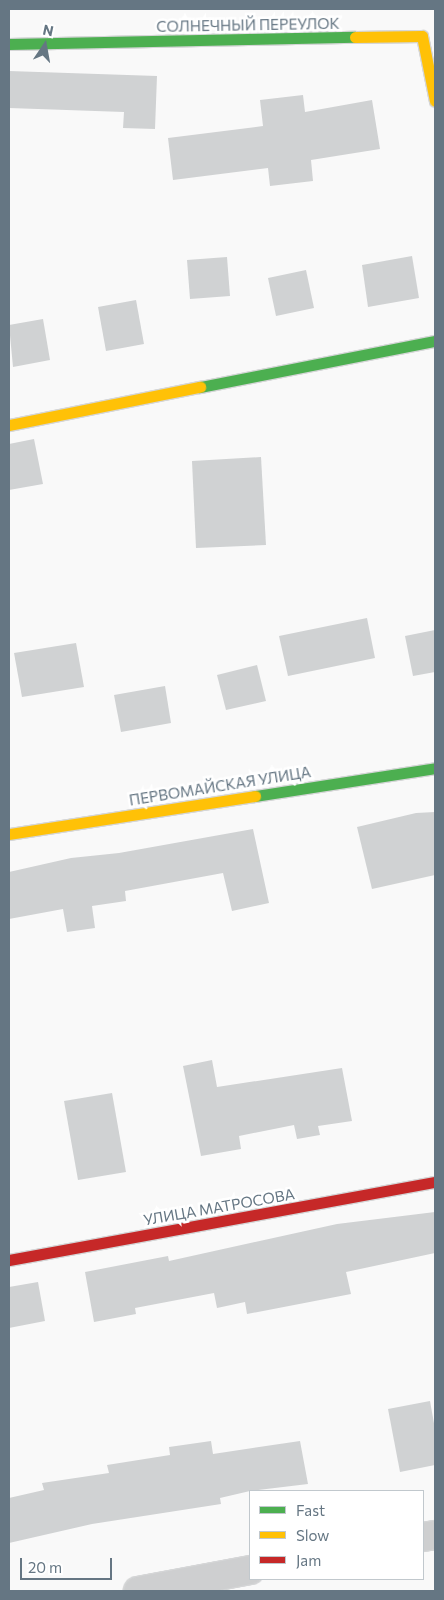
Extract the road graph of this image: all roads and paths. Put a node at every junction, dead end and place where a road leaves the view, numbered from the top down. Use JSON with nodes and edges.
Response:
{"nodes":[{"id":1,"x":9,"y":44,"type":"edge"},
{"id":2,"x":435,"y":101,"type":"edge"},
{"id":3,"x":435,"y":341,"type":"edge"},
{"id":4,"x":9,"y":425,"type":"edge"},
{"id":5,"x":435,"y":768,"type":"edge"},
{"id":6,"x":9,"y":834,"type":"edge"},
{"id":7,"x":435,"y":1182,"type":"edge"},
{"id":8,"x":9,"y":1260,"type":"edge"},
{"id":9,"x":249,"y":1570,"type":"edge"},
{"id":10,"x":138,"y":1591,"type":"edge"}],
"edges":[{"from":1,"to":2,"type":"street","name":"СОЛНЕЧНЫЙ ПЕРЕУЛОК"},
{"from":3,"to":4,"type":"street"},
{"from":5,"to":6,"type":"street","name":"ПЕРВОМАЙСКАЯ УЛИЦА"},
{"from":7,"to":8,"type":"street","name":"УЛИЦА МАТРОСОВА"},
{"from":9,"to":10,"type":"street"}]}
